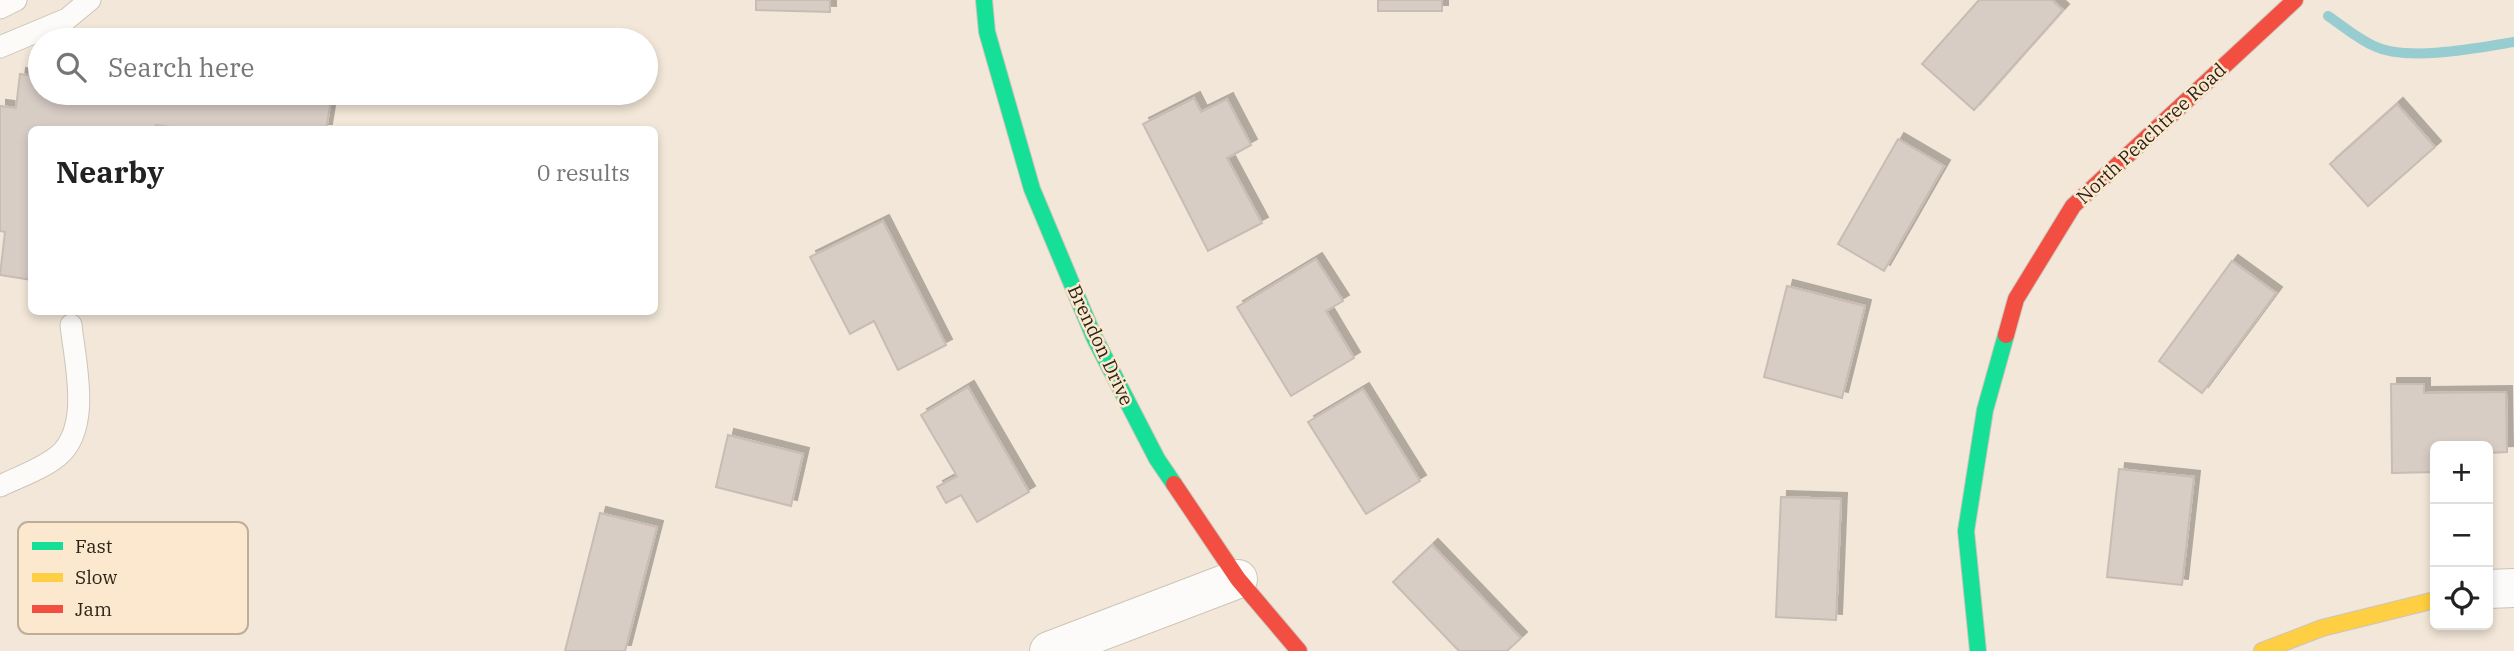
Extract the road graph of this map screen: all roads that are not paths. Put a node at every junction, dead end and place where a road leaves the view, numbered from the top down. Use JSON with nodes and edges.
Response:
{"nodes":[{"id":1,"x":16,"y":0,"type":"edge"},
{"id":2,"x":90,"y":0,"type":"edge"},
{"id":3,"x":984,"y":0,"type":"edge"},
{"id":4,"x":2295,"y":0,"type":"edge"},
{"id":5,"x":0,"y":8,"type":"edge"},
{"id":6,"x":45,"y":28,"type":"edge"},
{"id":7,"x":28,"y":35,"type":"edge"},
{"id":8,"x":0,"y":47,"type":"edge"},
{"id":9,"x":71,"y":325,"type":"dead end"},
{"id":10,"x":0,"y":486,"type":"edge"},
{"id":11,"x":1238,"y":579,"type":"junction"},
{"id":12,"x":2514,"y":588,"type":"edge"},
{"id":13,"x":2493,"y":589,"type":"edge"},
{"id":14,"x":2430,"y":601,"type":"edge"},
{"id":15,"x":1049,"y":651,"type":"edge"},
{"id":16,"x":1299,"y":651,"type":"edge"},
{"id":17,"x":1978,"y":651,"type":"edge"},
{"id":18,"x":2262,"y":651,"type":"edge"}],
"edges":[{"from":1,"to":5,"type":"lane"},
{"from":2,"to":6,"type":"lane"},
{"from":3,"to":11,"type":"street","name":"Brendon Drive"},
{"from":4,"to":17,"type":"street","name":"North Peachtree Road"},
{"from":7,"to":8,"type":"lane"},
{"from":9,"to":10,"type":"lane"},
{"from":11,"to":15,"type":"street"},
{"from":11,"to":16,"type":"street","name":"Brendon Drive"},
{"from":12,"to":13,"type":"street"},
{"from":14,"to":18,"type":"street"}]}
